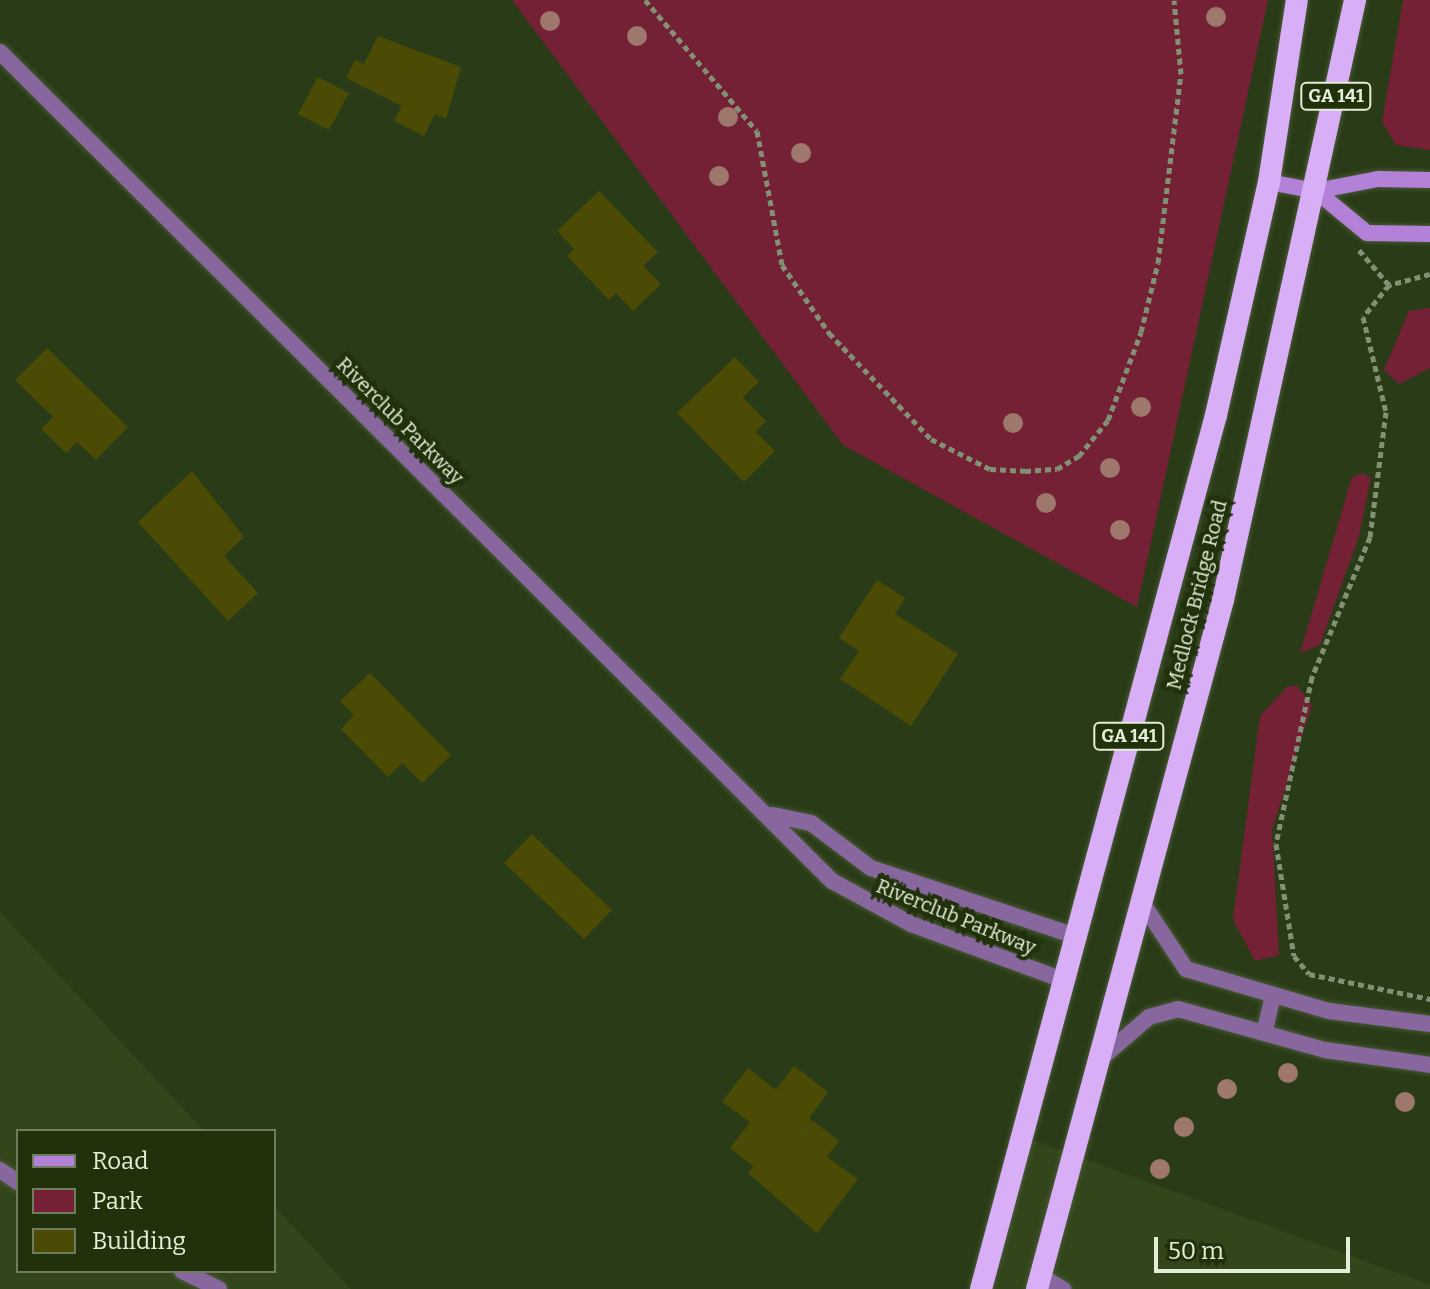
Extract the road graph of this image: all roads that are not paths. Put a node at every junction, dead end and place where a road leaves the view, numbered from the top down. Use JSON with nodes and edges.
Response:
{"nodes":[{"id":1,"x":1297,"y":0,"type":"edge"},
{"id":2,"x":1355,"y":0,"type":"edge"},
{"id":3,"x":0,"y":52,"type":"edge"},
{"id":4,"x":1430,"y":180,"type":"edge"},
{"id":5,"x":1269,"y":182,"type":"junction"},
{"id":6,"x":1316,"y":191,"type":"junction"},
{"id":7,"x":1430,"y":234,"type":"edge"},
{"id":8,"x":773,"y":815,"type":"junction"},
{"id":9,"x":1141,"y":901,"type":"junction"},
{"id":10,"x":1075,"y":936,"type":"junction"},
{"id":11,"x":1063,"y":980,"type":"junction"},
{"id":12,"x":1273,"y":995,"type":"junction"},
{"id":13,"x":1430,"y":1024,"type":"edge"},
{"id":14,"x":1265,"y":1030,"type":"junction"},
{"id":15,"x":1097,"y":1062,"type":"junction"},
{"id":16,"x":1430,"y":1065,"type":"edge"},
{"id":17,"x":186,"y":1273,"type":"edge"},
{"id":18,"x":1039,"y":1282,"type":"edge"},
{"id":19,"x":219,"y":1289,"type":"edge"},
{"id":20,"x":981,"y":1289,"type":"edge"},
{"id":21,"x":1063,"y":1289,"type":"edge"}],
"edges":[{"from":1,"to":5,"type":"highway","name":"Medlock Bridge Road","number":"GA 141"},
{"from":2,"to":6,"type":"highway","name":"Medlock Bridge Road","number":"GA 141"},
{"from":3,"to":8,"type":"street","name":"Riverclub Parkway"},
{"from":4,"to":6,"type":"main road"},
{"from":5,"to":6,"type":"main road"},
{"from":5,"to":10,"type":"highway","name":"Medlock Bridge Road","number":"GA 141"},
{"from":6,"to":7,"type":"main road"},
{"from":6,"to":9,"type":"highway","name":"Medlock Bridge Road","number":"GA 141"},
{"from":8,"to":10,"type":"street","name":"Riverclub Parkway"},
{"from":8,"to":11,"type":"street","name":"Riverclub Parkway"},
{"from":9,"to":12,"type":"street"},
{"from":9,"to":15,"type":"highway","name":"Medlock Bridge Road","number":"GA 141"},
{"from":10,"to":11,"type":"highway","name":"Medlock Bridge Road","number":"GA 141"},
{"from":11,"to":20,"type":"highway","name":"Medlock Bridge Road","number":"GA 141"},
{"from":12,"to":13,"type":"street"},
{"from":12,"to":14,"type":"street"},
{"from":14,"to":15,"type":"street"},
{"from":14,"to":16,"type":"street"},
{"from":15,"to":18,"type":"highway","name":"Medlock Bridge Road","number":"GA 141"},
{"from":17,"to":19,"type":"street"},
{"from":18,"to":21,"type":"street"}]}
